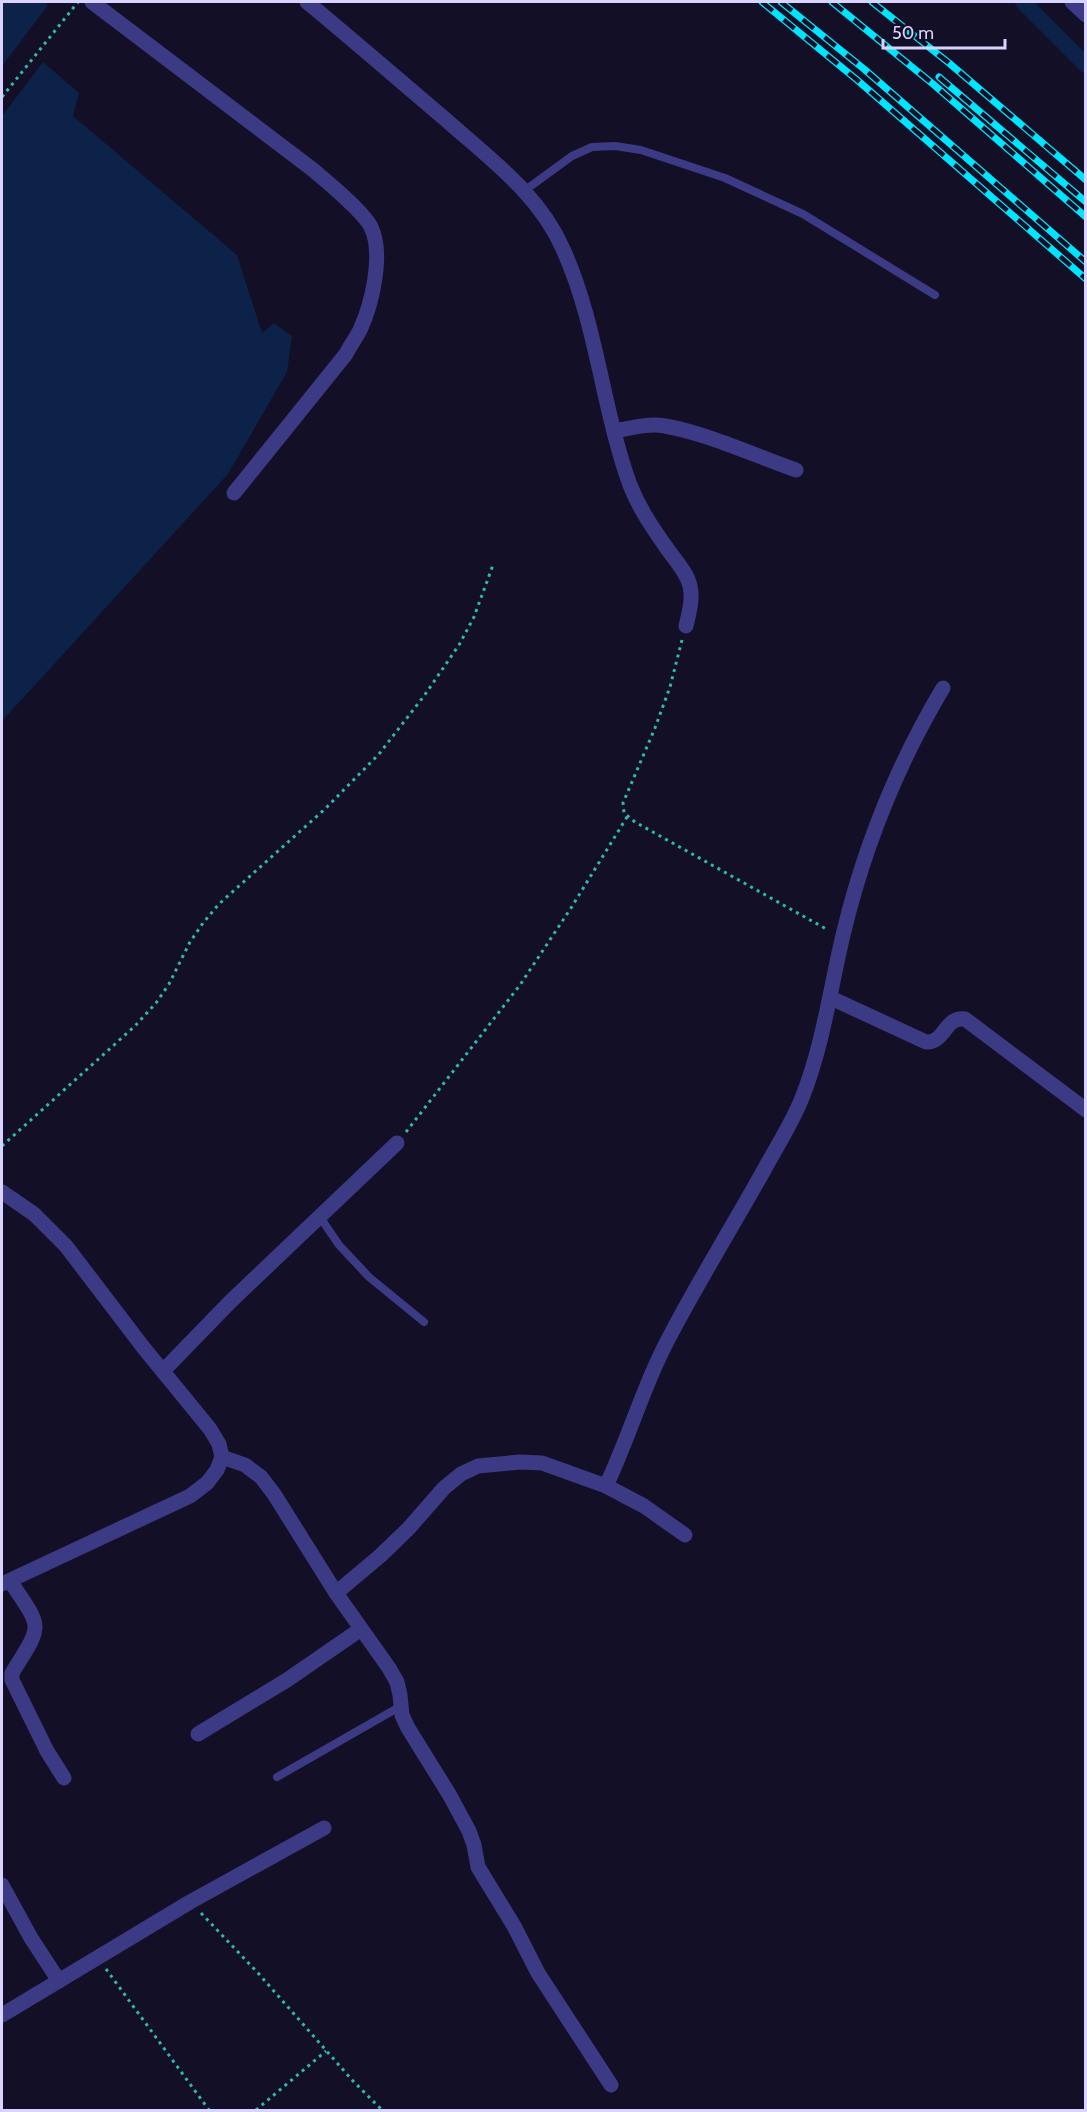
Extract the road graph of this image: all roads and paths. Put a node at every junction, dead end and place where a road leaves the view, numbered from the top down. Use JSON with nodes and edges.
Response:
{"nodes":[{"id":1,"x":78,"y":2,"type":"edge"},
{"id":2,"x":92,"y":2,"type":"edge"},
{"id":3,"x":307,"y":2,"type":"edge"},
{"id":4,"x":1072,"y":2,"type":"edge"},
{"id":5,"x":1086,"y":15,"type":"edge"},
{"id":6,"x":2,"y":97,"type":"edge"},
{"id":7,"x":524,"y":191,"type":"junction"},
{"id":8,"x":935,"y":295,"type":"dead end"},
{"id":9,"x":615,"y":431,"type":"junction"},
{"id":10,"x":796,"y":470,"type":"dead end"},
{"id":11,"x":234,"y":493,"type":"dead end"},
{"id":12,"x":493,"y":565,"type":"dead end"},
{"id":13,"x":686,"y":626,"type":"joint"},
{"id":14,"x":944,"y":688,"type":"dead end"},
{"id":15,"x":627,"y":817,"type":"junction"},
{"id":16,"x":843,"y":937,"type":"junction"},
{"id":17,"x":831,"y":998,"type":"junction"},
{"id":18,"x":1086,"y":1110,"type":"edge"},
{"id":19,"x":397,"y":1143,"type":"joint"},
{"id":20,"x":2,"y":1146,"type":"edge"},
{"id":21,"x":2,"y":1192,"type":"edge"},
{"id":22,"x":320,"y":1217,"type":"junction"},
{"id":23,"x":424,"y":1322,"type":"dead end"},
{"id":24,"x":163,"y":1371,"type":"junction"},
{"id":25,"x":222,"y":1457,"type":"junction"},
{"id":26,"x":606,"y":1486,"type":"junction"},
{"id":27,"x":685,"y":1535,"type":"dead end"},
{"id":28,"x":6,"y":1582,"type":"edge"},
{"id":29,"x":336,"y":1593,"type":"junction"},
{"id":30,"x":361,"y":1629,"type":"junction"},
{"id":31,"x":401,"y":1706,"type":"junction"},
{"id":32,"x":198,"y":1734,"type":"dead end"},
{"id":33,"x":278,"y":1777,"type":"dead end"},
{"id":34,"x":63,"y":1778,"type":"dead end"},
{"id":35,"x":324,"y":1828,"type":"dead end"},
{"id":36,"x":2,"y":1884,"type":"edge"},
{"id":37,"x":190,"y":1902,"type":"junction"},
{"id":38,"x":98,"y":1957,"type":"junction"},
{"id":39,"x":59,"y":1981,"type":"junction"},
{"id":40,"x":2,"y":2015,"type":"edge"},
{"id":41,"x":326,"y":2051,"type":"junction"},
{"id":42,"x":611,"y":2085,"type":"dead end"},
{"id":43,"x":209,"y":2110,"type":"edge"},
{"id":44,"x":256,"y":2110,"type":"edge"},
{"id":45,"x":382,"y":2110,"type":"edge"}],
"edges":[{"from":1,"to":6,"type":"path"},
{"from":2,"to":11,"type":"street"},
{"from":3,"to":7,"type":"street"},
{"from":4,"to":5,"type":"street"},
{"from":7,"to":8,"type":"lane"},
{"from":7,"to":9,"type":"street"},
{"from":9,"to":10,"type":"street"},
{"from":9,"to":13,"type":"street"},
{"from":12,"to":20,"type":"path"},
{"from":13,"to":15,"type":"path"},
{"from":14,"to":16,"type":"street"},
{"from":15,"to":16,"type":"path"},
{"from":15,"to":19,"type":"path"},
{"from":16,"to":17,"type":"street"},
{"from":17,"to":18,"type":"street"},
{"from":17,"to":26,"type":"street"},
{"from":19,"to":22,"type":"street"},
{"from":21,"to":24,"type":"street"},
{"from":22,"to":23,"type":"lane"},
{"from":22,"to":24,"type":"street"},
{"from":24,"to":25,"type":"street"},
{"from":25,"to":28,"type":"street"},
{"from":25,"to":29,"type":"street"},
{"from":26,"to":27,"type":"street"},
{"from":26,"to":29,"type":"street"},
{"from":28,"to":34,"type":"street"},
{"from":29,"to":30,"type":"street"},
{"from":30,"to":31,"type":"street"},
{"from":30,"to":32,"type":"street"},
{"from":31,"to":33,"type":"lane"},
{"from":31,"to":42,"type":"street"},
{"from":35,"to":37,"type":"street"},
{"from":36,"to":39,"type":"street"},
{"from":37,"to":38,"type":"street"},
{"from":37,"to":41,"type":"path"},
{"from":38,"to":39,"type":"street"},
{"from":38,"to":43,"type":"path"},
{"from":39,"to":40,"type":"street"},
{"from":41,"to":44,"type":"path"},
{"from":41,"to":45,"type":"path"}]}
